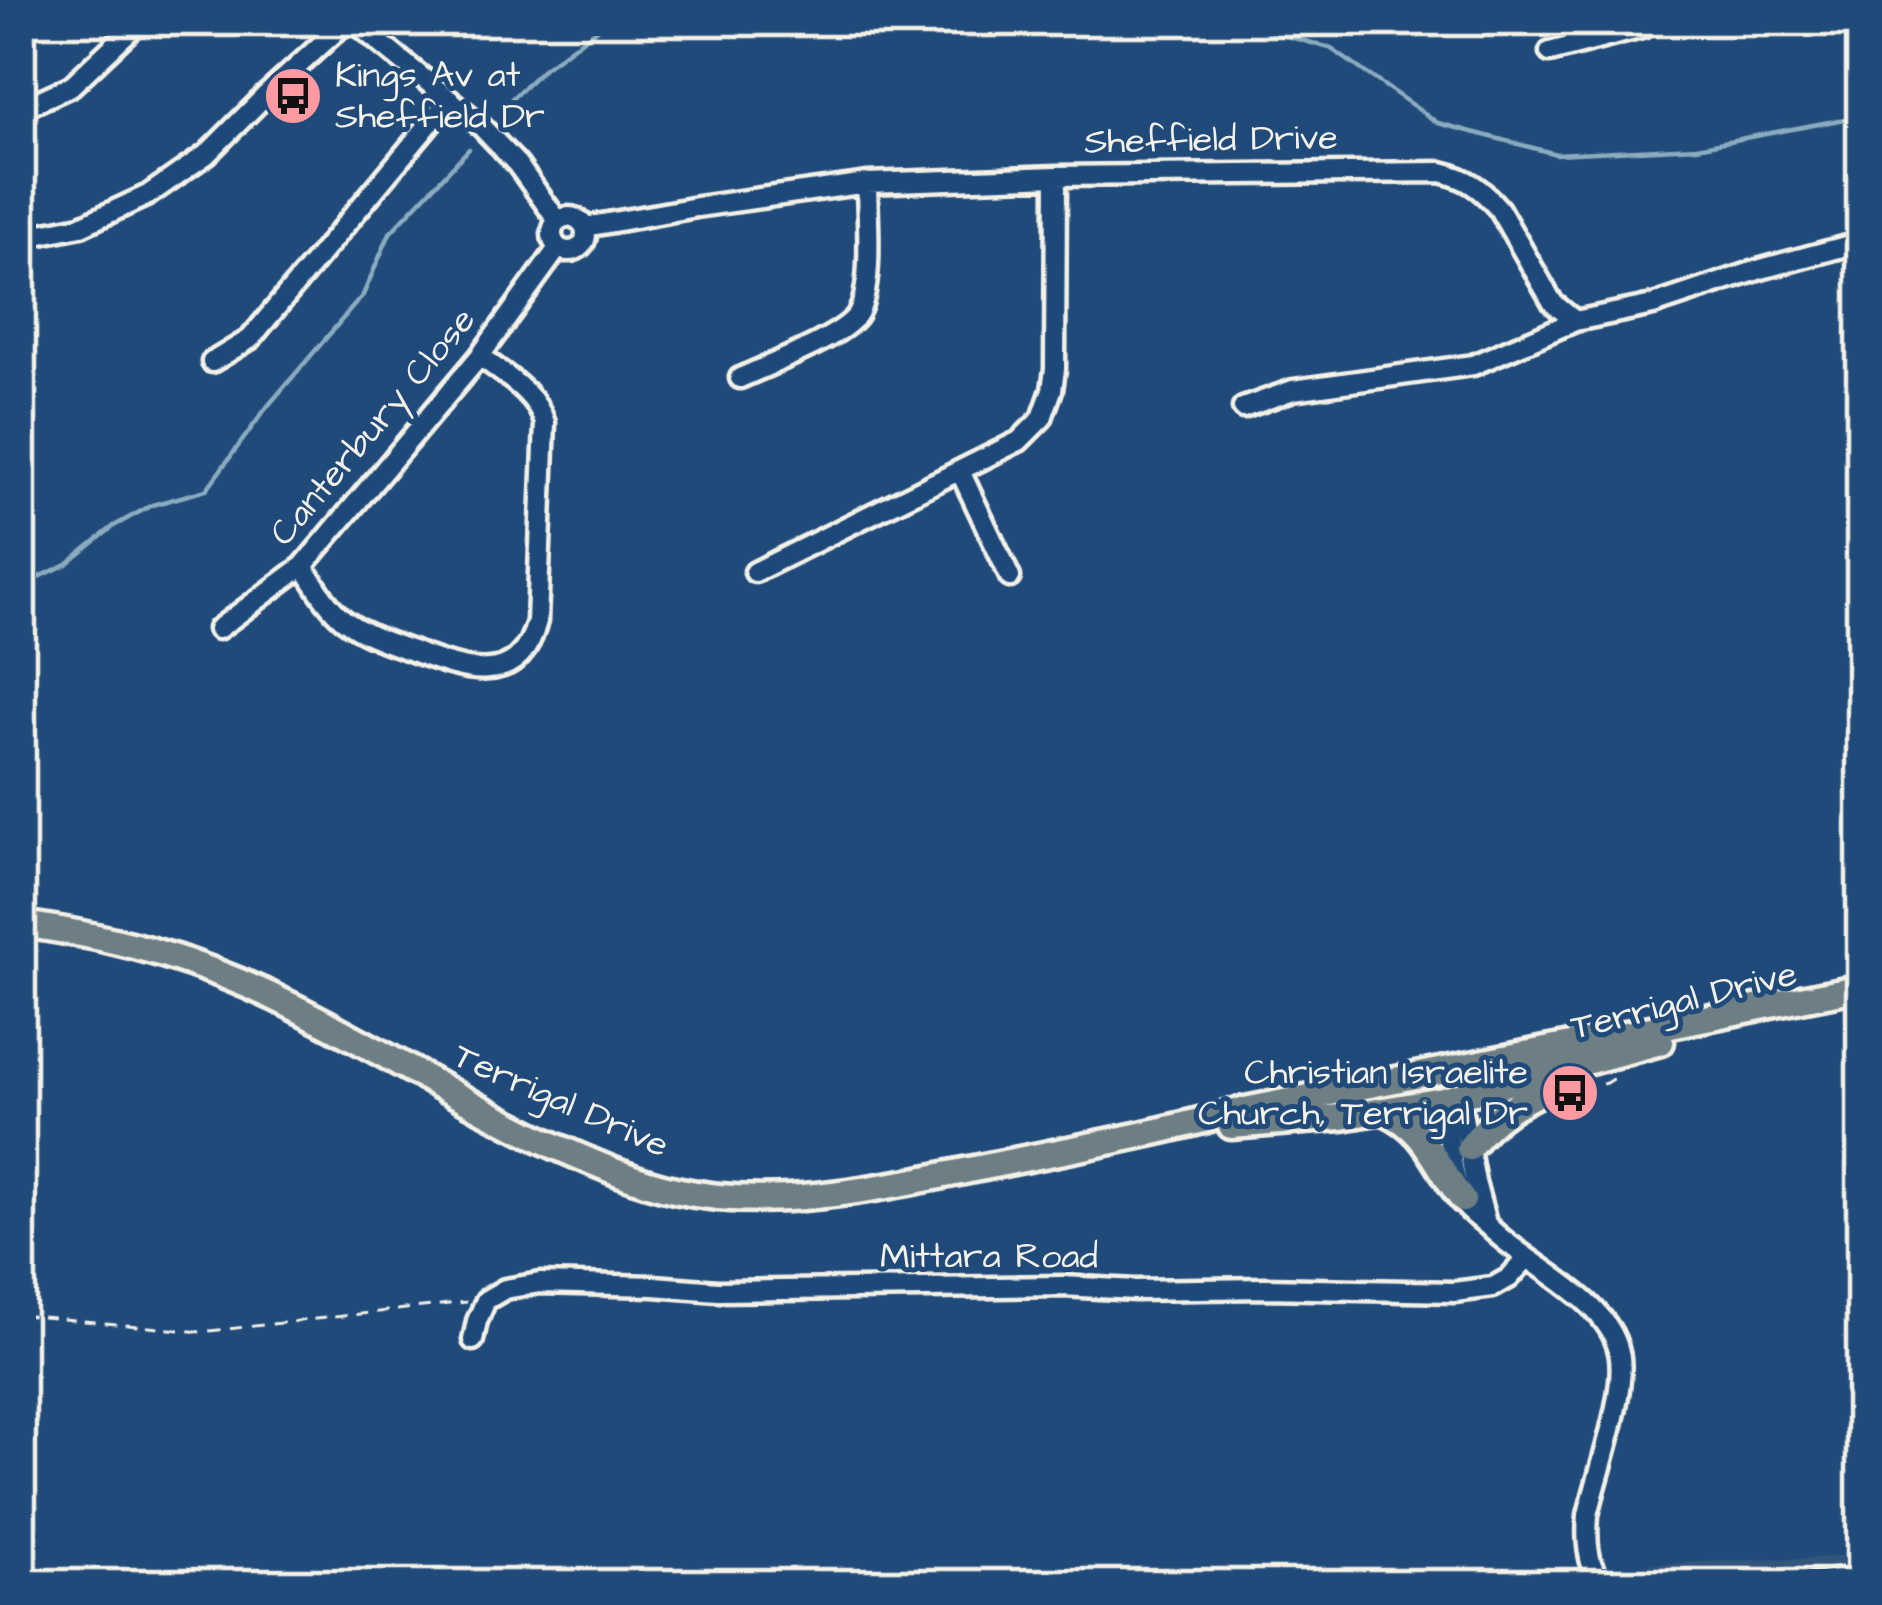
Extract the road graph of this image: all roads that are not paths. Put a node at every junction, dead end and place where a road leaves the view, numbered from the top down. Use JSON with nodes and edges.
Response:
{"nodes":[{"id":1,"x":140,"y":21,"type":"edge"},
{"id":2,"x":350,"y":21,"type":"edge"},
{"id":3,"x":1653,"y":21,"type":"edge"},
{"id":4,"x":1550,"y":52,"type":"dead end"},
{"id":5,"x":450,"y":99,"type":"junction"},
{"id":6,"x":21,"y":109,"type":"edge"},
{"id":7,"x":1056,"y":176,"type":"junction"},
{"id":8,"x":867,"y":183,"type":"junction"},
{"id":9,"x":558,"y":220,"type":"junction"},
{"id":10,"x":585,"y":227,"type":"junction"},
{"id":11,"x":21,"y":238,"type":"edge"},
{"id":12,"x":1861,"y":242,"type":"edge"},
{"id":13,"x":558,"y":248,"type":"junction"},
{"id":14,"x":1575,"y":321,"type":"junction"},
{"id":15,"x":480,"y":356,"type":"junction"},
{"id":16,"x":212,"y":362,"type":"dead end"},
{"id":17,"x":740,"y":378,"type":"dead end"},
{"id":18,"x":1243,"y":408,"type":"dead end"},
{"id":19,"x":960,"y":471,"type":"junction"},
{"id":20,"x":303,"y":566,"type":"junction"},
{"id":21,"x":755,"y":572,"type":"dead end"},
{"id":22,"x":1010,"y":577,"type":"dead end"},
{"id":23,"x":218,"y":629,"type":"dead end"},
{"id":24,"x":21,"y":924,"type":"edge"},
{"id":25,"x":1861,"y":992,"type":"edge"},
{"id":26,"x":1610,"y":1046,"type":"junction"},
{"id":27,"x":1450,"y":1096,"type":"junction"},
{"id":28,"x":1301,"y":1099,"type":"junction"},
{"id":29,"x":1384,"y":1111,"type":"junction"},
{"id":30,"x":1169,"y":1130,"type":"junction"},
{"id":31,"x":1469,"y":1148,"type":"junction"},
{"id":32,"x":1463,"y":1200,"type":"junction"},
{"id":33,"x":1486,"y":1223,"type":"junction"},
{"id":34,"x":1526,"y":1259,"type":"junction"},
{"id":35,"x":473,"y":1340,"type":"dead end"},
{"id":36,"x":1601,"y":1584,"type":"edge"},
{"id":37,"x":1811,"y":1584,"type":"edge"},
{"id":38,"x":1859,"y":1584,"type":"edge"}],
"edges":[{"from":1,"to":6,"type":"street"},
{"from":2,"to":5,"type":"street"},
{"from":2,"to":11,"type":"street"},
{"from":3,"to":4,"type":"street"},
{"from":5,"to":9,"type":"street"},
{"from":5,"to":16,"type":"street"},
{"from":7,"to":8,"type":"street","name":"Sheffield Drive"},
{"from":7,"to":14,"type":"street","name":"Sheffield Drive"},
{"from":7,"to":19,"type":"street"},
{"from":8,"to":10,"type":"street","name":"Sheffield Drive"},
{"from":8,"to":17,"type":"street"},
{"from":9,"to":10,"type":"street"},
{"from":9,"to":13,"type":"street"},
{"from":10,"to":13,"type":"street"},
{"from":12,"to":14,"type":"street"},
{"from":13,"to":15,"type":"street","name":"Canterbury Close"},
{"from":14,"to":18,"type":"street"},
{"from":15,"to":20,"type":"street","name":"Canterbury Close"},
{"from":15,"to":20,"type":"street"},
{"from":19,"to":21,"type":"street"},
{"from":19,"to":22,"type":"street"},
{"from":20,"to":23,"type":"street","name":"Canterbury Close"},
{"from":24,"to":30,"type":"main road","name":"Terrigal Drive"},
{"from":25,"to":26,"type":"main road","name":"Terrigal Drive"},
{"from":26,"to":27,"type":"main road","name":"Terrigal Drive"},
{"from":26,"to":28,"type":"main road","name":"Terrigal Drive"},
{"from":26,"to":31,"type":"main road"},
{"from":27,"to":28,"type":"main road"},
{"from":27,"to":29,"type":"main road","name":"Terrigal Drive"},
{"from":27,"to":31,"type":"street"},
{"from":27,"to":32,"type":"street"},
{"from":28,"to":30,"type":"main road","name":"Terrigal Drive"},
{"from":29,"to":30,"type":"main road","name":"Terrigal Drive"},
{"from":29,"to":32,"type":"main road"},
{"from":31,"to":33,"type":"street"},
{"from":32,"to":33,"type":"street"},
{"from":33,"to":34,"type":"street"},
{"from":34,"to":35,"type":"street","name":"Mittara Road"},
{"from":34,"to":36,"type":"street"},
{"from":37,"to":38,"type":"street"}]}
